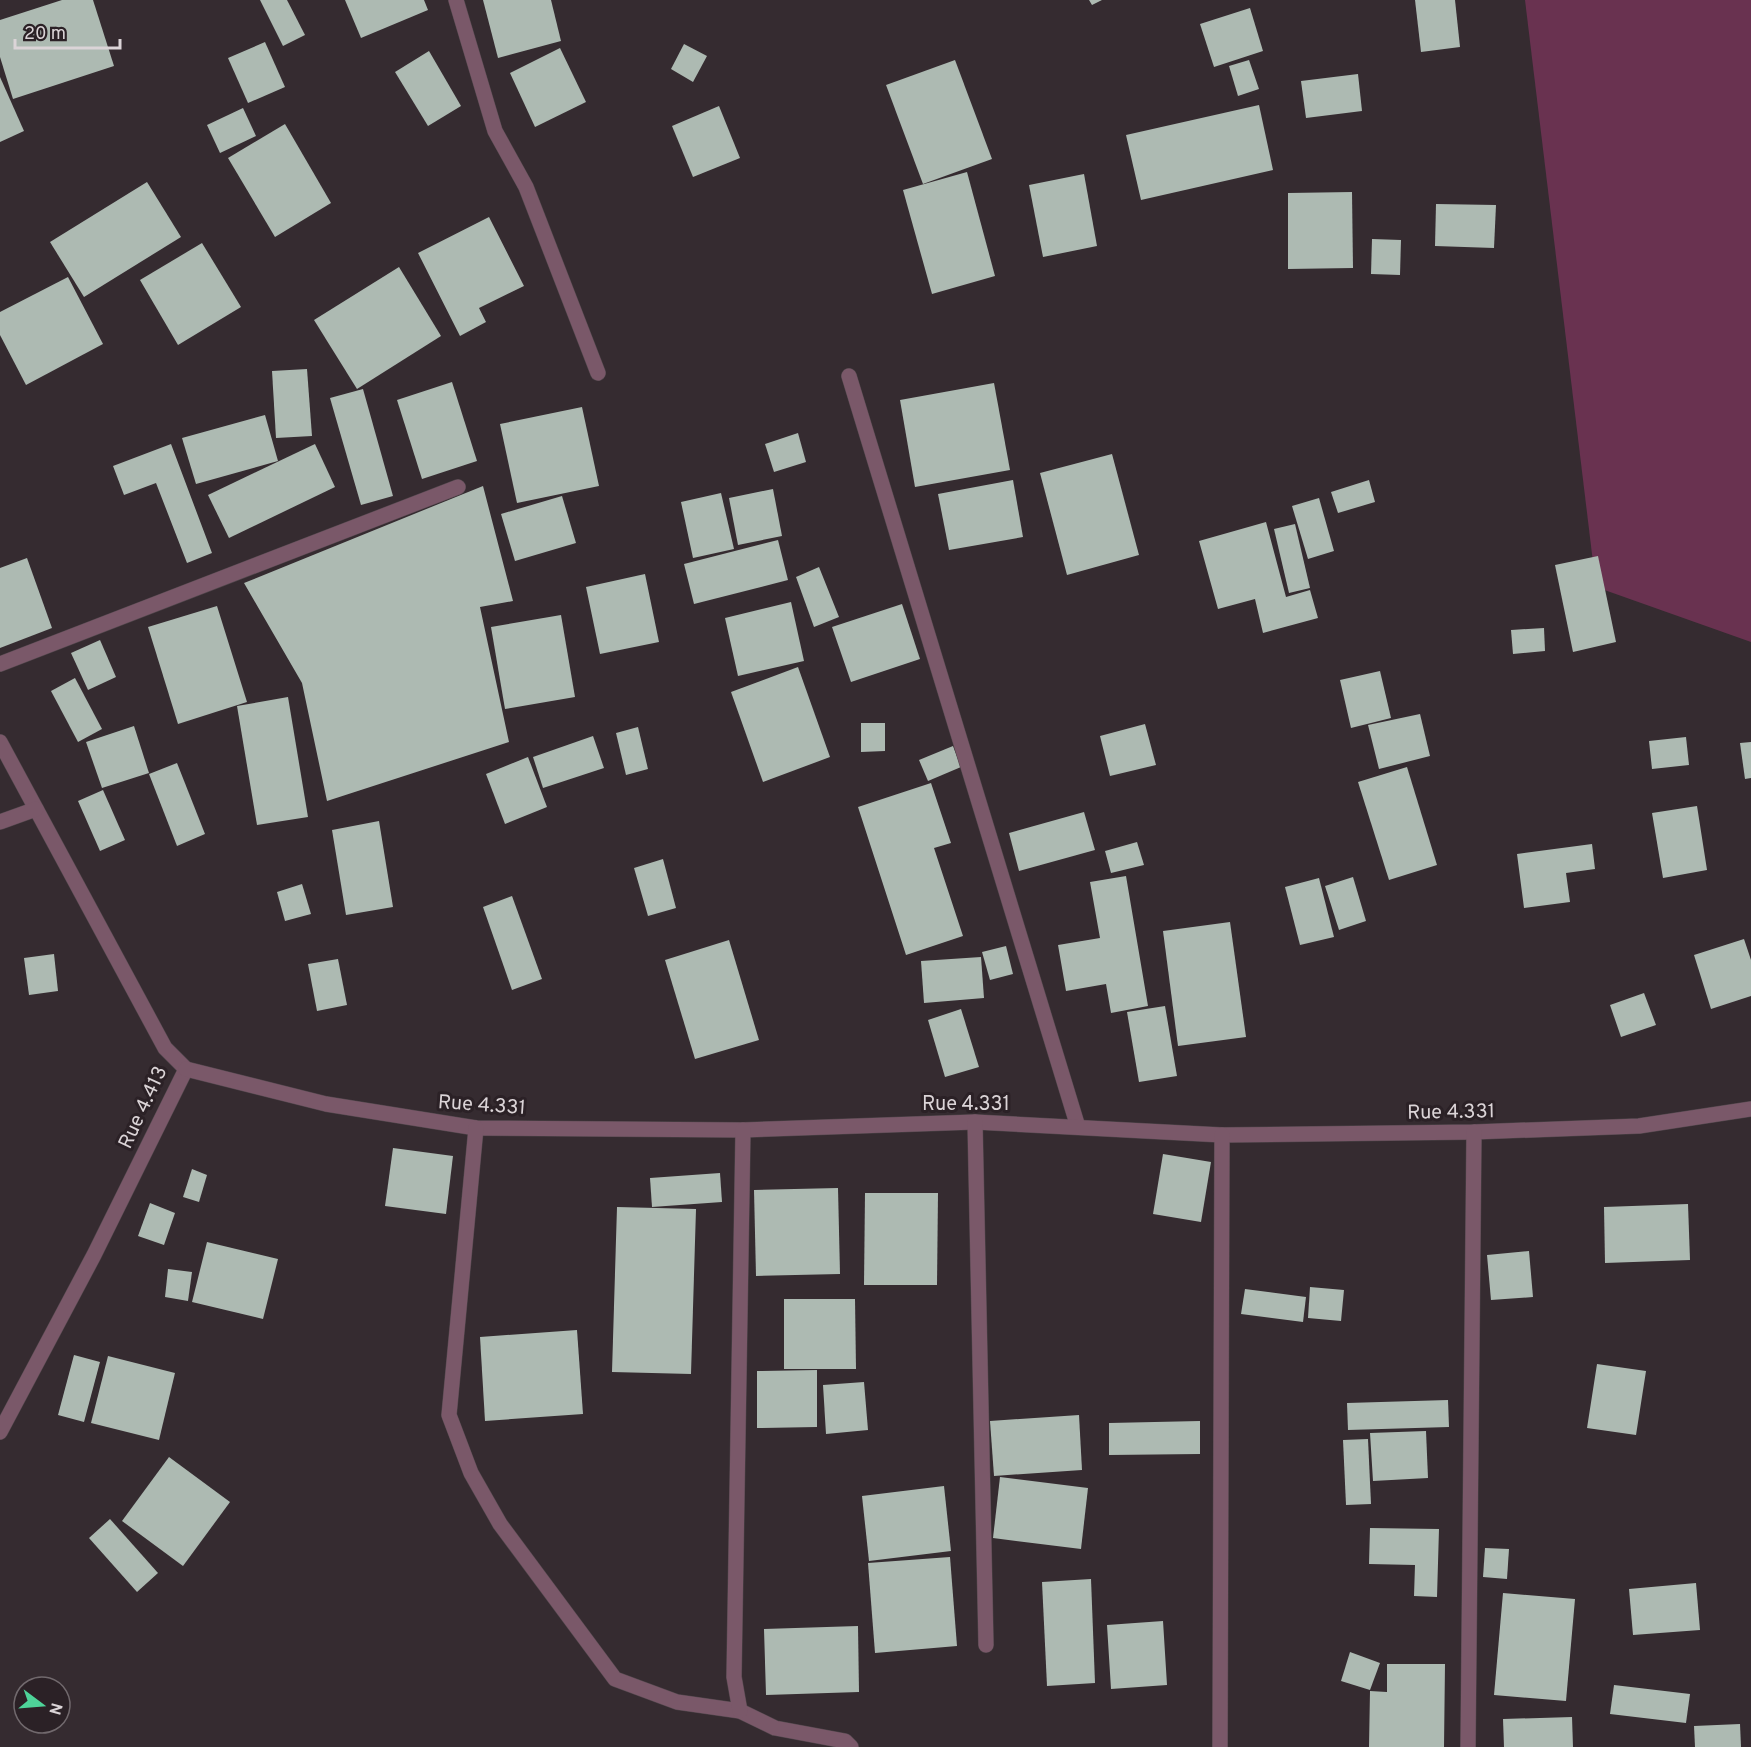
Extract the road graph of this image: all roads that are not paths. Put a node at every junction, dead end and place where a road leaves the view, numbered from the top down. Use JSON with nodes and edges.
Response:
{"nodes":[{"id":1,"x":456,"y":0,"type":"edge"},
{"id":2,"x":598,"y":373,"type":"dead end"},
{"id":3,"x":849,"y":376,"type":"dead end"},
{"id":4,"x":458,"y":487,"type":"dead end"},
{"id":5,"x":0,"y":664,"type":"edge"},
{"id":6,"x":0,"y":742,"type":"edge"},
{"id":7,"x":36,"y":808,"type":"junction"},
{"id":8,"x":0,"y":822,"type":"edge"},
{"id":9,"x":186,"y":1069,"type":"junction"},
{"id":10,"x":1751,"y":1109,"type":"edge"},
{"id":11,"x":975,"y":1122,"type":"junction"},
{"id":12,"x":1078,"y":1127,"type":"junction"},
{"id":13,"x":476,"y":1128,"type":"junction"},
{"id":14,"x":743,"y":1130,"type":"junction"},
{"id":15,"x":1474,"y":1132,"type":"junction"},
{"id":16,"x":1222,"y":1135,"type":"junction"},
{"id":17,"x":0,"y":1432,"type":"edge"},
{"id":18,"x":986,"y":1645,"type":"dead end"},
{"id":19,"x":740,"y":1711,"type":"junction"},
{"id":20,"x":851,"y":1747,"type":"edge"},
{"id":21,"x":1220,"y":1747,"type":"edge"},
{"id":22,"x":1468,"y":1747,"type":"edge"}],
"edges":[{"from":1,"to":2,"type":"street"},
{"from":3,"to":12,"type":"street"},
{"from":4,"to":5,"type":"street"},
{"from":6,"to":7,"type":"street","name":"Rue 4.413"},
{"from":7,"to":8,"type":"street"},
{"from":7,"to":9,"type":"street","name":"Rue 4.413"},
{"from":9,"to":13,"type":"street","name":"Rue 4.331"},
{"from":9,"to":17,"type":"street","name":"Rue 4.413"},
{"from":10,"to":15,"type":"street","name":"Rue 4.331"},
{"from":11,"to":12,"type":"street","name":"Rue 4.331"},
{"from":11,"to":14,"type":"street","name":"Rue 4.331"},
{"from":11,"to":18,"type":"street"},
{"from":12,"to":16,"type":"street","name":"Rue 4.331"},
{"from":13,"to":14,"type":"street","name":"Rue 4.331"},
{"from":13,"to":19,"type":"street"},
{"from":14,"to":19,"type":"street"},
{"from":15,"to":16,"type":"street","name":"Rue 4.331"},
{"from":15,"to":22,"type":"street"},
{"from":16,"to":21,"type":"street"},
{"from":19,"to":20,"type":"street"}]}
